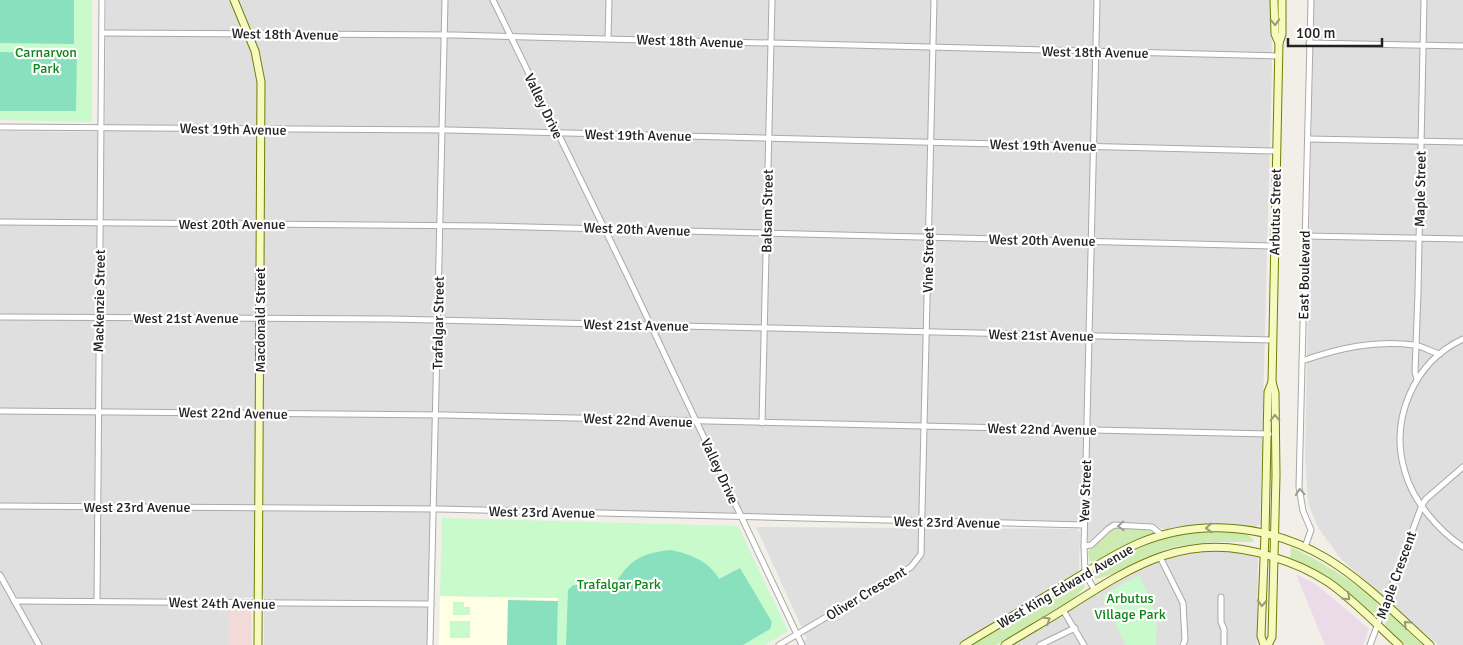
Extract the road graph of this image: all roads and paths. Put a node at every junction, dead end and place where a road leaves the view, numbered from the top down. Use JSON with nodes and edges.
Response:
{"nodes":[{"id":1,"x":102,"y":0,"type":"edge"},
{"id":2,"x":234,"y":0,"type":"edge"},
{"id":3,"x":445,"y":0,"type":"edge"},
{"id":4,"x":493,"y":0,"type":"edge"},
{"id":5,"x":609,"y":0,"type":"edge"},
{"id":6,"x":772,"y":0,"type":"edge"},
{"id":7,"x":934,"y":0,"type":"edge"},
{"id":8,"x":1096,"y":0,"type":"edge"},
{"id":9,"x":1274,"y":0,"type":"edge"},
{"id":10,"x":1282,"y":0,"type":"edge"},
{"id":11,"x":1311,"y":0,"type":"edge"},
{"id":12,"x":1424,"y":0,"type":"edge"},
{"id":13,"x":102,"y":33,"type":"junction"},
{"id":14,"x":249,"y":34,"type":"junction"},
{"id":15,"x":444,"y":35,"type":"junction"},
{"id":16,"x":510,"y":36,"type":"junction"},
{"id":17,"x":608,"y":39,"type":"junction"},
{"id":18,"x":1279,"y":43,"type":"junction"},
{"id":19,"x":1309,"y":43,"type":"junction"},
{"id":20,"x":771,"y":44,"type":"junction"},
{"id":21,"x":1423,"y":45,"type":"junction"},
{"id":22,"x":1463,"y":46,"type":"edge"},
{"id":23,"x":933,"y":48,"type":"junction"},
{"id":24,"x":1096,"y":52,"type":"junction"},
{"id":25,"x":1278,"y":56,"type":"junction"},
{"id":26,"x":0,"y":127,"type":"edge"},
{"id":27,"x":100,"y":128,"type":"junction"},
{"id":28,"x":262,"y":129,"type":"junction"},
{"id":29,"x":442,"y":130,"type":"junction"},
{"id":30,"x":558,"y":133,"type":"junction"},
{"id":31,"x":769,"y":138,"type":"junction"},
{"id":32,"x":1308,"y":139,"type":"junction"},
{"id":33,"x":931,"y":142,"type":"junction"},
{"id":34,"x":1422,"y":142,"type":"junction"},
{"id":35,"x":1463,"y":142,"type":"edge"},
{"id":36,"x":1094,"y":146,"type":"junction"},
{"id":37,"x":1276,"y":152,"type":"junction"},
{"id":38,"x":0,"y":222,"type":"edge"},
{"id":39,"x":100,"y":223,"type":"junction"},
{"id":40,"x":261,"y":224,"type":"junction"},
{"id":41,"x":440,"y":225,"type":"junction"},
{"id":42,"x":604,"y":228,"type":"junction"},
{"id":43,"x":767,"y":233,"type":"junction"},
{"id":44,"x":1305,"y":236,"type":"junction"},
{"id":45,"x":929,"y":237,"type":"junction"},
{"id":46,"x":1420,"y":238,"type":"junction"},
{"id":47,"x":1463,"y":239,"type":"edge"},
{"id":48,"x":1091,"y":241,"type":"junction"},
{"id":49,"x":1274,"y":246,"type":"junction"},
{"id":50,"x":0,"y":317,"type":"edge"},
{"id":51,"x":99,"y":317,"type":"junction"},
{"id":52,"x":260,"y":318,"type":"junction"},
{"id":53,"x":438,"y":320,"type":"junction"},
{"id":54,"x":651,"y":325,"type":"junction"},
{"id":55,"x":764,"y":328,"type":"junction"},
{"id":56,"x":926,"y":332,"type":"junction"},
{"id":57,"x":1089,"y":336,"type":"junction"},
{"id":58,"x":1463,"y":339,"type":"edge"},
{"id":59,"x":1272,"y":340,"type":"junction"},
{"id":60,"x":1416,"y":345,"type":"junction"},
{"id":61,"x":1440,"y":354,"type":"junction"},
{"id":62,"x":1302,"y":361,"type":"junction"},
{"id":63,"x":1417,"y":379,"type":"junction"},
{"id":64,"x":1272,"y":382,"type":"junction"},
{"id":65,"x":0,"y":411,"type":"edge"},
{"id":66,"x":98,"y":412,"type":"junction"},
{"id":67,"x":259,"y":414,"type":"junction"},
{"id":68,"x":435,"y":415,"type":"junction"},
{"id":69,"x":696,"y":421,"type":"junction"},
{"id":70,"x":762,"y":423,"type":"junction"},
{"id":71,"x":924,"y":427,"type":"junction"},
{"id":72,"x":1087,"y":431,"type":"junction"},
{"id":73,"x":1267,"y":434,"type":"junction"},
{"id":74,"x":1275,"y":434,"type":"junction"},
{"id":75,"x":1463,"y":467,"type":"edge"},
{"id":76,"x":1422,"y":505,"type":"junction"},
{"id":77,"x":0,"y":506,"type":"edge"},
{"id":78,"x":98,"y":507,"type":"junction"},
{"id":79,"x":259,"y":508,"type":"junction"},
{"id":80,"x":433,"y":509,"type":"junction"},
{"id":81,"x":741,"y":516,"type":"junction"},
{"id":82,"x":922,"y":521,"type":"junction"},
{"id":83,"x":1084,"y":525,"type":"junction"},
{"id":84,"x":1265,"y":534,"type":"junction"},
{"id":85,"x":1162,"y":535,"type":"junction"},
{"id":86,"x":1275,"y":536,"type":"junction"},
{"id":87,"x":1084,"y":546,"type":"junction"},
{"id":88,"x":1305,"y":547,"type":"junction"},
{"id":89,"x":1463,"y":547,"type":"edge"},
{"id":90,"x":1264,"y":554,"type":"junction"},
{"id":91,"x":1160,"y":556,"type":"junction"},
{"id":92,"x":1274,"y":557,"type":"junction"},
{"id":93,"x":1085,"y":573,"type":"junction"},
{"id":94,"x":0,"y":575,"type":"edge"},
{"id":95,"x":1094,"y":589,"type":"junction"},
{"id":96,"x":1221,"y":596,"type":"dead end"},
{"id":97,"x":14,"y":600,"type":"junction"},
{"id":98,"x":98,"y":601,"type":"junction"},
{"id":99,"x":258,"y":603,"type":"junction"},
{"id":100,"x":431,"y":604,"type":"junction"},
{"id":101,"x":1384,"y":604,"type":"junction"},
{"id":102,"x":1064,"y":610,"type":"junction"},
{"id":103,"x":1377,"y":626,"type":"junction"},
{"id":104,"x":1075,"y":628,"type":"junction"},
{"id":105,"x":797,"y":634,"type":"junction"},
{"id":106,"x":39,"y":645,"type":"edge"},
{"id":107,"x":258,"y":645,"type":"edge"},
{"id":108,"x":430,"y":645,"type":"edge"},
{"id":109,"x":779,"y":645,"type":"edge"},
{"id":110,"x":802,"y":645,"type":"edge"},
{"id":111,"x":964,"y":645,"type":"edge"},
{"id":112,"x":1006,"y":645,"type":"edge"},
{"id":113,"x":1040,"y":645,"type":"edge"},
{"id":114,"x":1084,"y":645,"type":"edge"},
{"id":115,"x":1183,"y":645,"type":"edge"},
{"id":116,"x":1224,"y":645,"type":"edge"},
{"id":117,"x":1264,"y":645,"type":"edge"},
{"id":118,"x":1268,"y":645,"type":"edge"},
{"id":119,"x":1370,"y":645,"type":"edge"},
{"id":120,"x":1399,"y":645,"type":"edge"},
{"id":121,"x":1430,"y":645,"type":"edge"}],
"edges":[{"from":1,"to":13,"type":"street","name":"Mackenzie Street"},
{"from":2,"to":14,"type":"main road","name":"Macdonald Street"},
{"from":3,"to":15,"type":"street","name":"Trafalgar Street"},
{"from":4,"to":16,"type":"street","name":"Valley Drive"},
{"from":5,"to":17,"type":"street"},
{"from":6,"to":20,"type":"street","name":"Balsam Street"},
{"from":7,"to":23,"type":"street","name":"Vine Street"},
{"from":8,"to":24,"type":"street","name":"Yew Street"},
{"from":9,"to":18,"type":"main road","name":"Arbutus Street","one_way":true},
{"from":10,"to":18,"type":"main road","name":"Arbutus Street"},
{"from":11,"to":19,"type":"street","name":"East Boulevard"},
{"from":12,"to":21,"type":"street","name":"Maple Street"},
{"from":13,"to":14,"type":"street","name":"West 18th Avenue"},
{"from":13,"to":27,"type":"street","name":"Mackenzie Street"},
{"from":14,"to":15,"type":"street","name":"West 18th Avenue"},
{"from":14,"to":28,"type":"main road","name":"Macdonald Street"},
{"from":15,"to":16,"type":"street","name":"West 18th Avenue"},
{"from":15,"to":29,"type":"street","name":"Trafalgar Street"},
{"from":16,"to":17,"type":"street","name":"West 18th Avenue"},
{"from":16,"to":30,"type":"street","name":"Valley Drive"},
{"from":17,"to":20,"type":"street","name":"West 18th Avenue"},
{"from":18,"to":25,"type":"main road","name":"Arbutus Street"},
{"from":19,"to":21,"type":"street"},
{"from":19,"to":32,"type":"street","name":"East Boulevard"},
{"from":20,"to":23,"type":"street","name":"West 18th Avenue"},
{"from":20,"to":31,"type":"street","name":"Balsam Street"},
{"from":21,"to":22,"type":"street"},
{"from":21,"to":34,"type":"street","name":"Maple Street"},
{"from":23,"to":24,"type":"street","name":"West 18th Avenue"},
{"from":23,"to":33,"type":"street","name":"Vine Street"},
{"from":24,"to":25,"type":"street","name":"West 18th Avenue"},
{"from":24,"to":36,"type":"street","name":"Yew Street"},
{"from":25,"to":37,"type":"main road","name":"Arbutus Street"},
{"from":26,"to":27,"type":"street","name":"West 19th Avenue"},
{"from":27,"to":28,"type":"street","name":"West 19th Avenue"},
{"from":27,"to":39,"type":"street","name":"Mackenzie Street"},
{"from":28,"to":29,"type":"street","name":"West 19th Avenue"},
{"from":28,"to":40,"type":"main road","name":"Macdonald Street"},
{"from":29,"to":30,"type":"street","name":"West 19th Avenue"},
{"from":29,"to":41,"type":"street","name":"Trafalgar Street"},
{"from":30,"to":31,"type":"street","name":"West 19th Avenue"},
{"from":30,"to":42,"type":"street","name":"Valley Drive"},
{"from":31,"to":33,"type":"street","name":"West 19th Avenue"},
{"from":31,"to":43,"type":"street","name":"Balsam Street"},
{"from":32,"to":34,"type":"street"},
{"from":32,"to":44,"type":"street","name":"East Boulevard"},
{"from":33,"to":36,"type":"street","name":"West 19th Avenue"},
{"from":33,"to":45,"type":"street","name":"Vine Street"},
{"from":34,"to":35,"type":"street"},
{"from":34,"to":46,"type":"street","name":"Maple Street"},
{"from":36,"to":37,"type":"street","name":"West 19th Avenue"},
{"from":36,"to":48,"type":"street","name":"Yew Street"},
{"from":37,"to":49,"type":"main road","name":"Arbutus Street"},
{"from":38,"to":39,"type":"street","name":"West 20th Avenue"},
{"from":39,"to":40,"type":"street","name":"West 20th Avenue"},
{"from":39,"to":51,"type":"street","name":"Mackenzie Street"},
{"from":40,"to":41,"type":"street","name":"West 20th Avenue"},
{"from":40,"to":52,"type":"main road","name":"Macdonald Street"},
{"from":41,"to":42,"type":"street","name":"West 20th Avenue"},
{"from":41,"to":53,"type":"street","name":"Trafalgar Street"},
{"from":42,"to":43,"type":"street","name":"West 20th Avenue"},
{"from":42,"to":54,"type":"street","name":"Valley Drive"},
{"from":43,"to":45,"type":"street","name":"West 20th Avenue"},
{"from":43,"to":55,"type":"street","name":"Balsam Street"},
{"from":44,"to":46,"type":"street"},
{"from":44,"to":62,"type":"street","name":"East Boulevard"},
{"from":45,"to":48,"type":"street","name":"West 20th Avenue"},
{"from":45,"to":56,"type":"street","name":"Vine Street"},
{"from":46,"to":47,"type":"street"},
{"from":46,"to":60,"type":"street","name":"Maple Street"},
{"from":48,"to":49,"type":"street","name":"West 20th Avenue"},
{"from":48,"to":57,"type":"street","name":"Yew Street"},
{"from":49,"to":59,"type":"main road","name":"Arbutus Street"},
{"from":50,"to":51,"type":"street","name":"West 21st Avenue"},
{"from":51,"to":52,"type":"street","name":"West 21st Avenue"},
{"from":51,"to":66,"type":"street","name":"Mackenzie Street"},
{"from":52,"to":53,"type":"street","name":"West 21st Avenue"},
{"from":52,"to":67,"type":"main road","name":"Macdonald Street"},
{"from":53,"to":54,"type":"street","name":"West 21st Avenue"},
{"from":53,"to":68,"type":"street","name":"Trafalgar Street"},
{"from":54,"to":55,"type":"street","name":"West 21st Avenue"},
{"from":54,"to":69,"type":"street","name":"Valley Drive"},
{"from":55,"to":56,"type":"street","name":"West 21st Avenue"},
{"from":55,"to":70,"type":"street","name":"Balsam Street"},
{"from":56,"to":57,"type":"street","name":"West 21st Avenue"},
{"from":56,"to":71,"type":"street","name":"Vine Street"},
{"from":57,"to":59,"type":"street","name":"West 21st Avenue"},
{"from":57,"to":72,"type":"street","name":"Yew Street"},
{"from":58,"to":61,"type":"street"},
{"from":59,"to":64,"type":"main road","name":"Arbutus Street"},
{"from":60,"to":61,"type":"street"},
{"from":60,"to":62,"type":"street"},
{"from":60,"to":63,"type":"street","name":"Maple Street"},
{"from":61,"to":63,"type":"street"},
{"from":88,"to":62,"type":"street","name":"East Boulevard","one_way":true},
{"from":63,"to":76,"type":"street"},
{"from":64,"to":73,"type":"main road","name":"Arbutus Street"},
{"from":74,"to":64,"type":"main road","name":"Arbutus Street","one_way":true},
{"from":65,"to":66,"type":"street","name":"West 22nd Avenue"},
{"from":66,"to":67,"type":"street","name":"West 22nd Avenue"},
{"from":66,"to":78,"type":"street","name":"Mackenzie Street"},
{"from":67,"to":68,"type":"street","name":"West 22nd Avenue"},
{"from":67,"to":79,"type":"main road","name":"Macdonald Street"},
{"from":68,"to":69,"type":"street","name":"West 22nd Avenue"},
{"from":68,"to":80,"type":"street","name":"Trafalgar Street"},
{"from":69,"to":70,"type":"street","name":"West 22nd Avenue"},
{"from":69,"to":81,"type":"street","name":"Valley Drive"},
{"from":70,"to":71,"type":"street","name":"West 22nd Avenue"},
{"from":71,"to":72,"type":"street","name":"West 22nd Avenue"},
{"from":71,"to":82,"type":"street","name":"Vine Street"},
{"from":72,"to":73,"type":"street","name":"West 22nd Avenue"},
{"from":72,"to":83,"type":"street","name":"Yew Street"},
{"from":73,"to":74,"type":"street","name":"West 22nd Avenue"},
{"from":73,"to":84,"type":"main road","name":"Arbutus Street"},
{"from":74,"to":86,"type":"main road","name":"Arbutus Street"},
{"from":75,"to":76,"type":"street"},
{"from":76,"to":89,"type":"street"},
{"from":76,"to":101,"type":"street","name":"Maple Crescent"},
{"from":77,"to":78,"type":"street","name":"West 23rd Avenue"},
{"from":78,"to":79,"type":"street","name":"West 23rd Avenue"},
{"from":78,"to":98,"type":"street","name":"Mackenzie Street"},
{"from":79,"to":80,"type":"street","name":"West 23rd Avenue"},
{"from":79,"to":99,"type":"main road","name":"Macdonald Street"},
{"from":80,"to":81,"type":"street","name":"West 23rd Avenue"},
{"from":80,"to":100,"type":"street","name":"Trafalgar Street"},
{"from":81,"to":82,"type":"street","name":"West 23rd Avenue"},
{"from":81,"to":105,"type":"street","name":"Valley Drive"},
{"from":82,"to":83,"type":"street","name":"West 23rd Avenue"},
{"from":82,"to":105,"type":"street","name":"Oliver Crescent"},
{"from":83,"to":87,"type":"street","name":"Yew Street"},
{"from":84,"to":85,"type":"main road","name":"West King Edward Avenue","one_way":true},
{"from":84,"to":86,"type":"main road","name":"West King Edward Avenue"},
{"from":84,"to":90,"type":"main road","name":"Arbutus Street"},
{"from":85,"to":87,"type":"street","one_way":true},
{"from":85,"to":93,"type":"main road","name":"West King Edward Avenue"},
{"from":86,"to":88,"type":"main road","name":"West King Edward Avenue"},
{"from":86,"to":92,"type":"main road","name":"Arbutus Street"},
{"from":87,"to":93,"type":"street","name":"Yew Street"},
{"from":88,"to":101,"type":"main road","name":"West King Edward Avenue"},
{"from":90,"to":91,"type":"main road","name":"West King Edward Avenue"},
{"from":90,"to":92,"type":"main road","name":"West King Edward Avenue"},
{"from":90,"to":117,"type":"main road","name":"Arbutus Street","one_way":true},
{"from":91,"to":95,"type":"main road","name":"West King Edward Avenue"},
{"from":91,"to":115,"type":"street"},
{"from":92,"to":103,"type":"main road","name":"West King Edward Avenue","one_way":true},
{"from":92,"to":118,"type":"main road","name":"Arbutus Street"},
{"from":93,"to":95,"type":"street","name":"Yew Street"},
{"from":93,"to":111,"type":"main road","name":"West King Edward Avenue"},
{"from":94,"to":97,"type":"street"},
{"from":95,"to":102,"type":"main road","name":"West King Edward Avenue"},
{"from":96,"to":116,"type":"street"},
{"from":97,"to":98,"type":"street","name":"West 24th Avenue"},
{"from":97,"to":106,"type":"street"},
{"from":98,"to":99,"type":"street","name":"West 24th Avenue"},
{"from":99,"to":100,"type":"street","name":"West 24th Avenue"},
{"from":99,"to":107,"type":"main road","name":"Macdonald Street"},
{"from":100,"to":108,"type":"street","name":"Trafalgar Street"},
{"from":101,"to":103,"type":"street","name":"Maple Crescent"},
{"from":121,"to":101,"type":"main road","name":"West King Edward Avenue","one_way":true},
{"from":102,"to":104,"type":"street"},
{"from":112,"to":102,"type":"main road","name":"West King Edward Avenue","one_way":true},
{"from":103,"to":119,"type":"street","name":"Maple Crescent"},
{"from":103,"to":120,"type":"main road","name":"West King Edward Avenue"},
{"from":104,"to":113,"type":"street"},
{"from":104,"to":114,"type":"street"},
{"from":105,"to":109,"type":"street","name":"Oliver Crescent"},
{"from":105,"to":110,"type":"street","name":"Valley Drive"}]}
